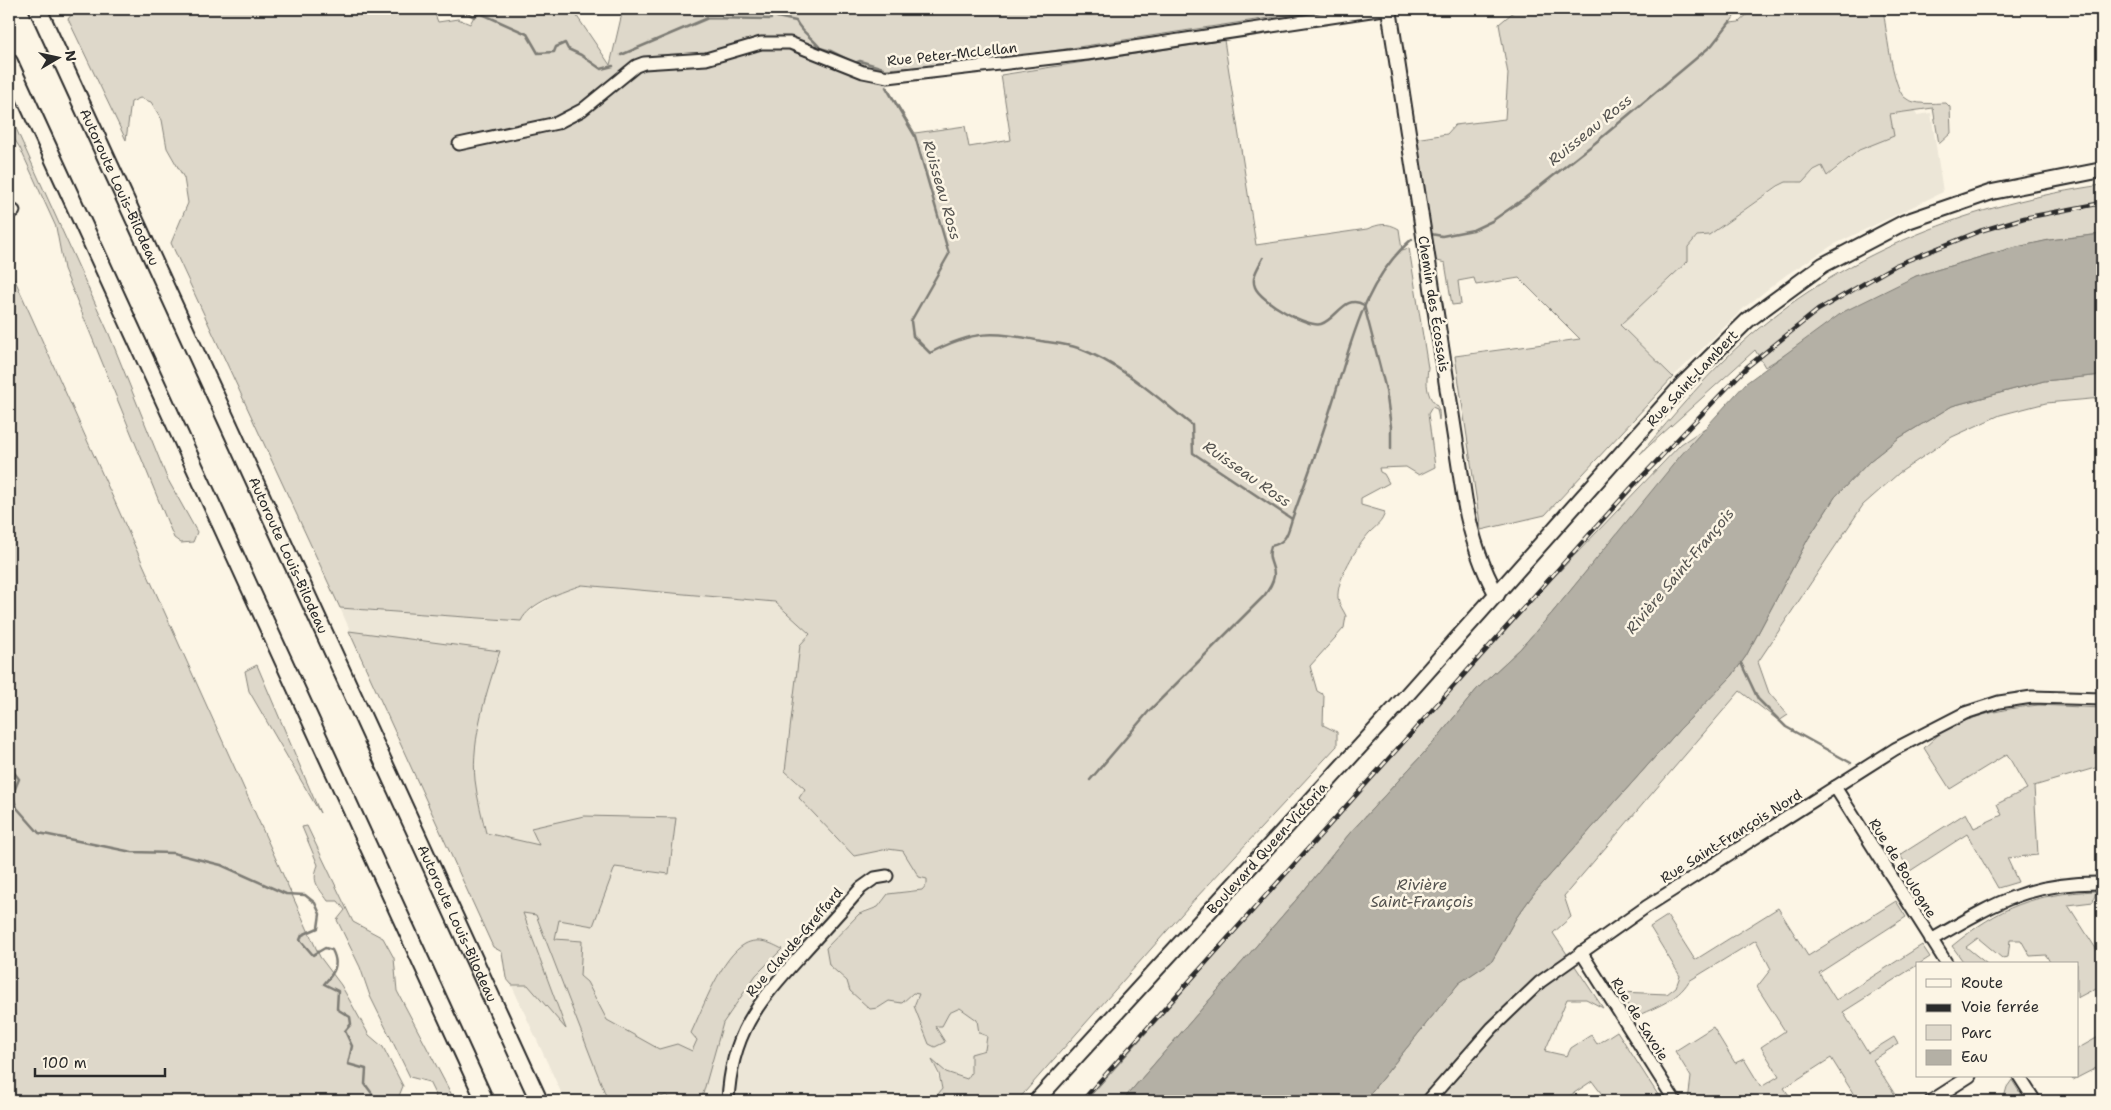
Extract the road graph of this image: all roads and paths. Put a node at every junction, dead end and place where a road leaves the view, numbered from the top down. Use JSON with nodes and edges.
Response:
{"nodes":[{"id":1,"x":38,"y":9,"type":"edge"},
{"id":2,"x":1384,"y":9,"type":"edge"},
{"id":3,"x":1389,"y":9,"type":"edge"},
{"id":4,"x":9,"y":62,"type":"edge"},
{"id":5,"x":459,"y":144,"type":"dead end"},
{"id":6,"x":2102,"y":170,"type":"edge"},
{"id":7,"x":1497,"y":595,"type":"junction"},
{"id":8,"x":2102,"y":699,"type":"edge"},
{"id":9,"x":1835,"y":787,"type":"junction"},
{"id":10,"x":887,"y":876,"type":"dead end"},
{"id":11,"x":2102,"y":883,"type":"edge"},
{"id":12,"x":1931,"y":940,"type":"junction"},
{"id":13,"x":1580,"y":952,"type":"junction"},
{"id":14,"x":1945,"y":962,"type":"edge"},
{"id":15,"x":1967,"y":1078,"type":"edge"},
{"id":16,"x":2020,"y":1078,"type":"edge"},
{"id":17,"x":485,"y":1101,"type":"edge"},
{"id":18,"x":539,"y":1101,"type":"edge"},
{"id":19,"x":728,"y":1101,"type":"edge"},
{"id":20,"x":1036,"y":1101,"type":"edge"},
{"id":21,"x":1428,"y":1101,"type":"edge"},
{"id":22,"x":1675,"y":1101,"type":"edge"},
{"id":23,"x":1931,"y":1101,"type":"edge"},
{"id":24,"x":2035,"y":1101,"type":"edge"}],
"edges":[{"from":1,"to":18,"type":"highway","name":"Autoroute Louis-Bilodeau"},
{"from":2,"to":5,"type":"street","name":"Rue Peter-McLellan"},
{"from":3,"to":7,"type":"main road","name":"Chemin des Écossais"},
{"from":4,"to":17,"type":"highway"},
{"from":6,"to":7,"type":"main road","name":"Rue Saint-Lambert"},
{"from":7,"to":20,"type":"main road","name":"Boulevard Queen-Victoria"},
{"from":8,"to":9,"type":"street","name":"Rue Saint-François Nord"},
{"from":9,"to":12,"type":"street","name":"Rue de Boulogne"},
{"from":9,"to":13,"type":"street","name":"Rue Saint-François Nord"},
{"from":10,"to":19,"type":"street","name":"Rue Claude-Greffard"},
{"from":11,"to":12,"type":"street"},
{"from":12,"to":14,"type":"street","name":"Rue de Boulogne"},
{"from":13,"to":21,"type":"street","name":"Rue Saint-François Nord"},
{"from":13,"to":22,"type":"street","name":"Rue de Savoie"},
{"from":15,"to":23,"type":"street"},
{"from":16,"to":24,"type":"street"}]}
